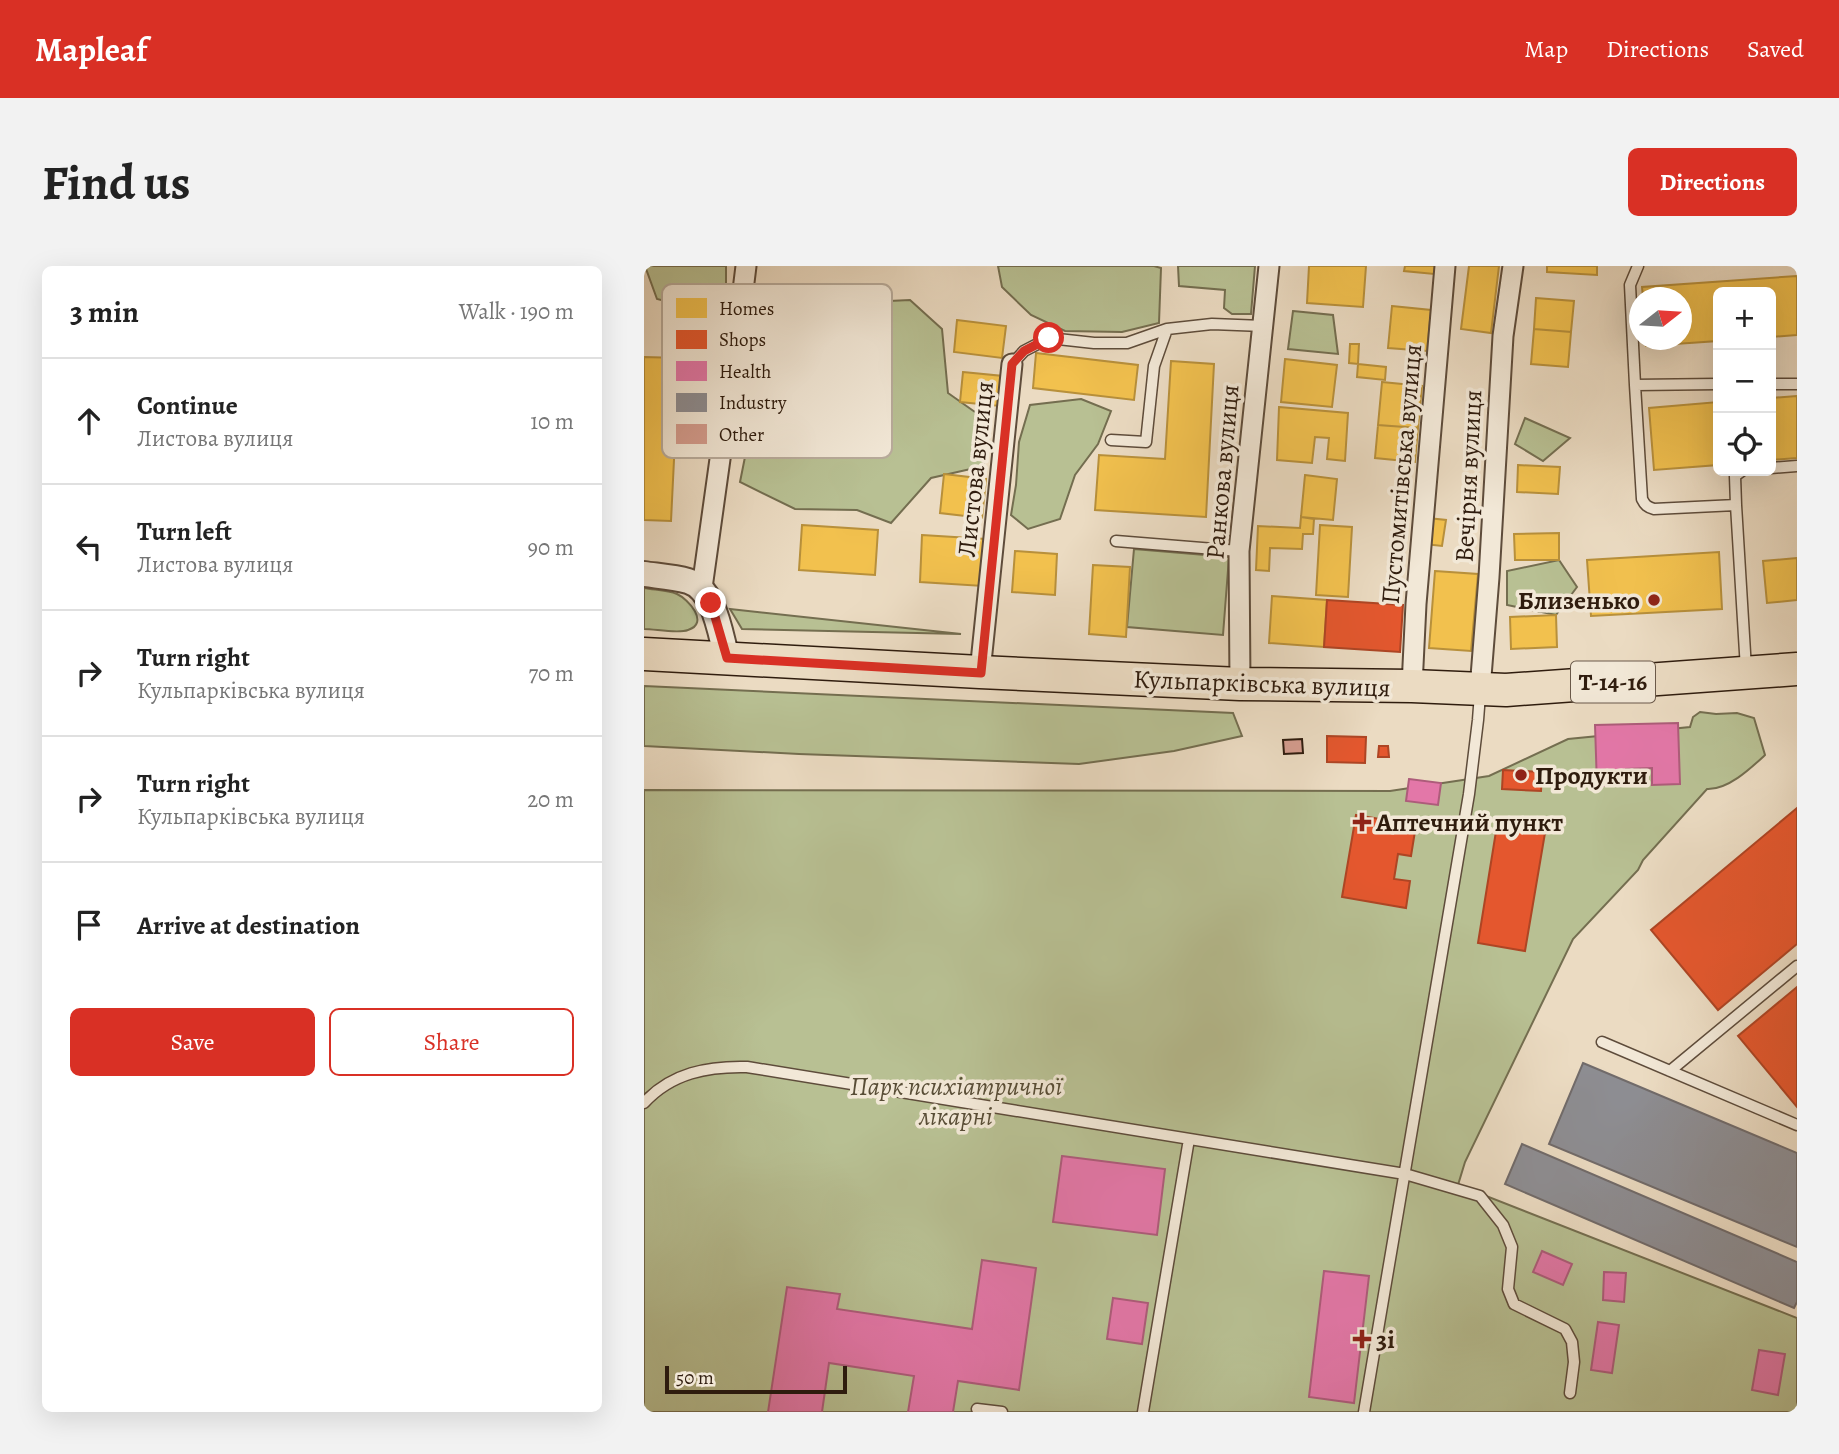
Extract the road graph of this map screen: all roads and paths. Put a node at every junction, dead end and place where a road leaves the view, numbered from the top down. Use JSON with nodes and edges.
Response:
{"nodes":[{"id":1,"x":746,"y":266,"type":"edge"},
{"id":2,"x":1269,"y":266,"type":"edge"},
{"id":3,"x":1445,"y":266,"type":"edge"},
{"id":4,"x":1513,"y":266,"type":"edge"},
{"id":5,"x":1638,"y":266,"type":"edge"},
{"id":6,"x":744,"y":284,"type":"edge"},
{"id":7,"x":1263,"y":326,"type":"junction"},
{"id":8,"x":1167,"y":329,"type":"junction"},
{"id":9,"x":1012,"y":364,"type":"joint"},
{"id":10,"x":1713,"y":384,"type":"edge"},
{"id":11,"x":1776,"y":384,"type":"edge"},
{"id":12,"x":1797,"y":384,"type":"edge"},
{"id":13,"x":1635,"y":385,"type":"junction"},
{"id":14,"x":1111,"y":440,"type":"dead end"},
{"id":15,"x":720,"y":458,"type":"edge"},
{"id":16,"x":1797,"y":466,"type":"edge"},
{"id":17,"x":1776,"y":468,"type":"edge"},
{"id":18,"x":1735,"y":476,"type":"edge"},
{"id":19,"x":1736,"y":505,"type":"junction"},
{"id":20,"x":1116,"y":541,"type":"dead end"},
{"id":21,"x":1239,"y":551,"type":"junction"},
{"id":22,"x":644,"y":574,"type":"edge"},
{"id":23,"x":702,"y":589,"type":"junction"},
{"id":24,"x":644,"y":654,"type":"edge"},
{"id":25,"x":727,"y":658,"type":"junction"},
{"id":26,"x":1797,"y":669,"type":"edge"},
{"id":27,"x":981,"y":673,"type":"junction"},
{"id":28,"x":1746,"y":673,"type":"junction"},
{"id":29,"x":1240,"y":684,"type":"junction"},
{"id":30,"x":1412,"y":686,"type":"junction"},
{"id":31,"x":1480,"y":689,"type":"junction"},
{"id":32,"x":1797,"y":966,"type":"edge"},
{"id":33,"x":1602,"y":1042,"type":"dead end"},
{"id":34,"x":1670,"y":1071,"type":"junction"},
{"id":35,"x":644,"y":1103,"type":"edge"},
{"id":36,"x":1797,"y":1125,"type":"edge"},
{"id":37,"x":1189,"y":1139,"type":"junction"},
{"id":38,"x":1405,"y":1174,"type":"junction"},
{"id":39,"x":1570,"y":1393,"type":"dead end"},
{"id":40,"x":977,"y":1409,"type":"dead end"},
{"id":41,"x":1002,"y":1412,"type":"edge"},
{"id":42,"x":1143,"y":1412,"type":"edge"},
{"id":43,"x":1364,"y":1412,"type":"edge"}],
"edges":[{"from":1,"to":6,"type":"street"},
{"from":2,"to":7,"type":"street","name":"Ранкова вулиця"},
{"from":3,"to":30,"type":"street","name":"Пустомитівська вулиця"},
{"from":4,"to":31,"type":"street","name":"Вечірня вулиця"},
{"from":5,"to":13,"type":"lane"},
{"from":7,"to":8,"type":"lane","name":"Листова вулиця"},
{"from":7,"to":21,"type":"street","name":"Ранкова вулиця"},
{"from":8,"to":9,"type":"lane","name":"Листова вулиця"},
{"from":8,"to":14,"type":"lane"},
{"from":9,"to":27,"type":"street","name":"Листова вулиця"},
{"from":10,"to":13,"type":"lane"},
{"from":11,"to":12,"type":"lane"},
{"from":13,"to":19,"type":"lane"},
{"from":15,"to":23,"type":"street"},
{"from":16,"to":17,"type":"lane"},
{"from":18,"to":19,"type":"lane"},
{"from":19,"to":28,"type":"lane"},
{"from":20,"to":21,"type":"lane"},
{"from":21,"to":29,"type":"street","name":"Ранкова вулиця"},
{"from":22,"to":23,"type":"street"},
{"from":23,"to":25,"type":"street"},
{"from":24,"to":25,"type":"main road","name":"Кульпарківська вулиця","number":"Т-14-16"},
{"from":25,"to":27,"type":"main road","name":"Кульпарківська вулиця","number":"Т-14-16"},
{"from":26,"to":28,"type":"main road","name":"Кульпарківська вулиця","number":"Т-14-16"},
{"from":27,"to":29,"type":"main road","name":"Кульпарківська вулиця","number":"Т-14-16"},
{"from":28,"to":31,"type":"main road","name":"Кульпарківська вулиця","number":"Т-14-16"},
{"from":29,"to":30,"type":"main road","name":"Кульпарківська вулиця","number":"Т-14-16"},
{"from":30,"to":31,"type":"main road","name":"Кульпарківська вулиця","number":"Т-14-16"},
{"from":31,"to":38,"type":"lane"},
{"from":32,"to":34,"type":"lane"},
{"from":33,"to":34,"type":"lane"},
{"from":34,"to":36,"type":"lane"},
{"from":35,"to":37,"type":"lane"},
{"from":37,"to":38,"type":"lane"},
{"from":37,"to":42,"type":"lane"},
{"from":38,"to":39,"type":"lane"},
{"from":38,"to":43,"type":"lane"},
{"from":40,"to":41,"type":"lane"}]}
